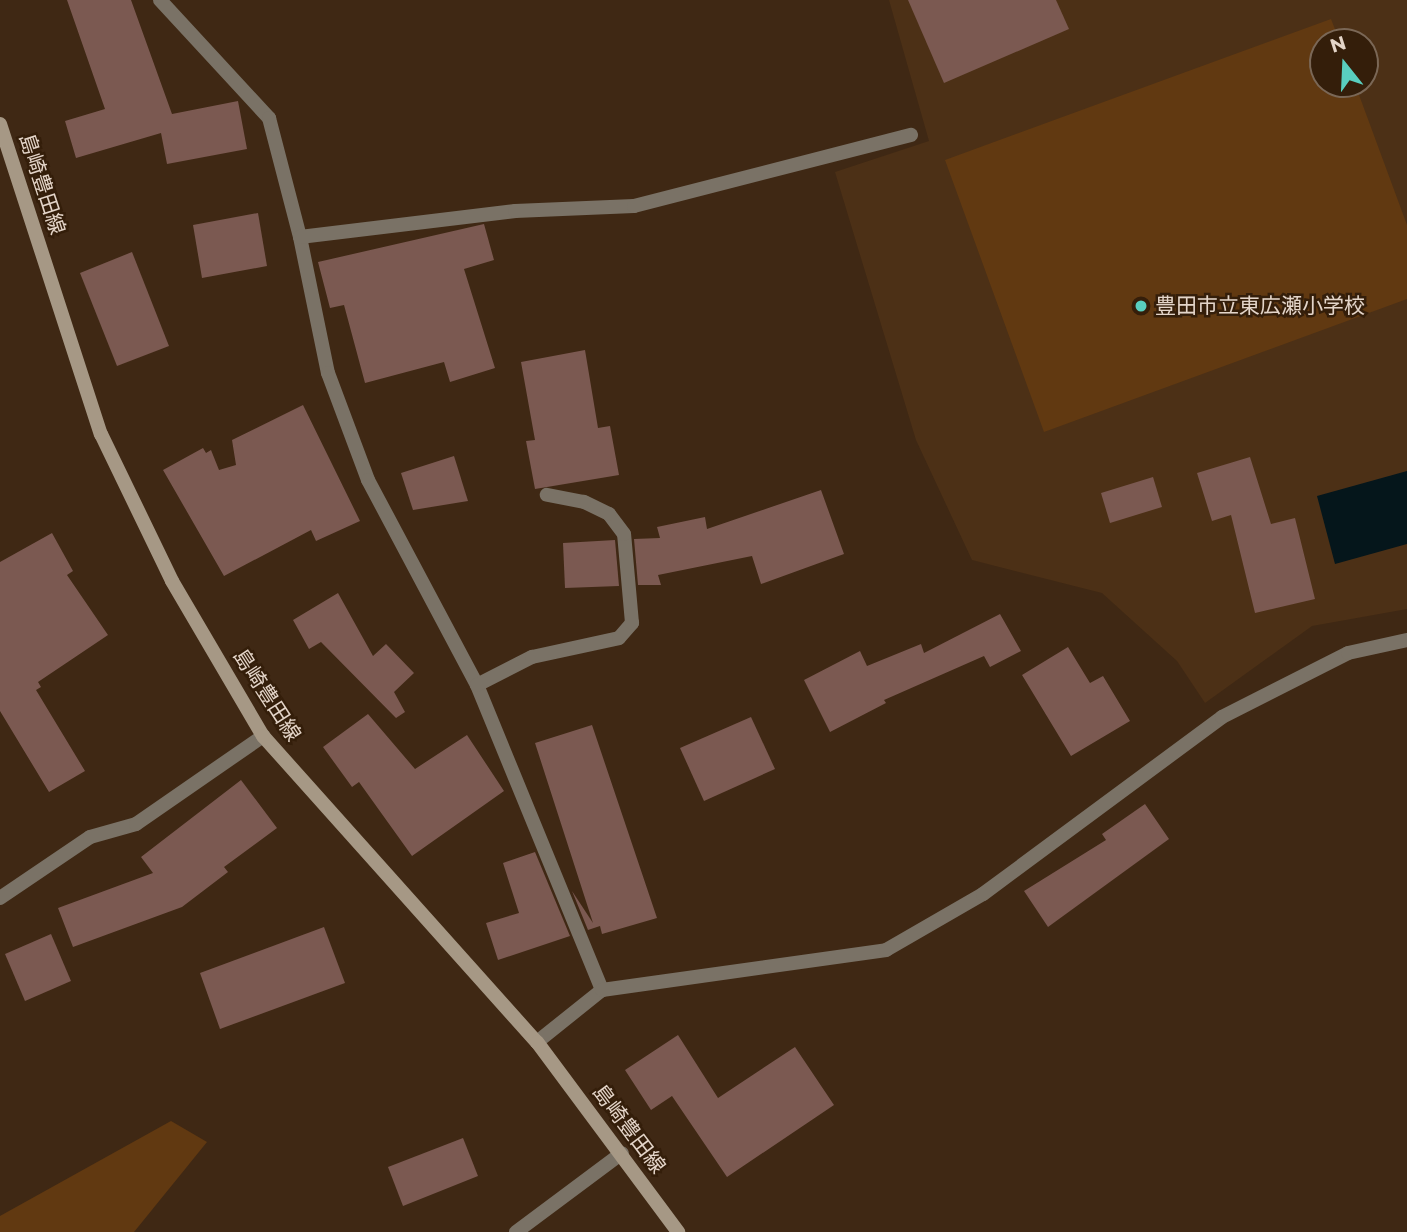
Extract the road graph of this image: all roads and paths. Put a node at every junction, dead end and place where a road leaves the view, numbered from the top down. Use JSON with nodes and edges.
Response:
{"nodes":[{"id":1,"x":160,"y":0,"type":"edge"},
{"id":2,"x":0,"y":124,"type":"edge"},
{"id":3,"x":911,"y":135,"type":"dead end"},
{"id":4,"x":300,"y":237,"type":"junction"},
{"id":5,"x":547,"y":495,"type":"dead end"},
{"id":6,"x":1407,"y":640,"type":"edge"},
{"id":7,"x":477,"y":685,"type":"junction"},
{"id":8,"x":264,"y":736,"type":"junction"},
{"id":9,"x":2,"y":891,"type":"edge"},
{"id":10,"x":602,"y":990,"type":"junction"},
{"id":11,"x":537,"y":1042,"type":"junction"},
{"id":12,"x":622,"y":1153,"type":"junction"},
{"id":13,"x":516,"y":1232,"type":"edge"},
{"id":14,"x":678,"y":1232,"type":"edge"}],
"edges":[{"from":1,"to":4,"type":"street"},
{"from":2,"to":8,"type":"main road","name":"島崎豊田線"},
{"from":3,"to":4,"type":"street"},
{"from":4,"to":7,"type":"street"},
{"from":5,"to":7,"type":"street"},
{"from":6,"to":10,"type":"street"},
{"from":7,"to":10,"type":"street"},
{"from":8,"to":9,"type":"street"},
{"from":8,"to":11,"type":"main road","name":"島崎豊田線"},
{"from":10,"to":11,"type":"street"},
{"from":11,"to":12,"type":"main road","name":"島崎豊田線"},
{"from":12,"to":13,"type":"street"},
{"from":12,"to":14,"type":"main road","name":"島崎豊田線"}]}
